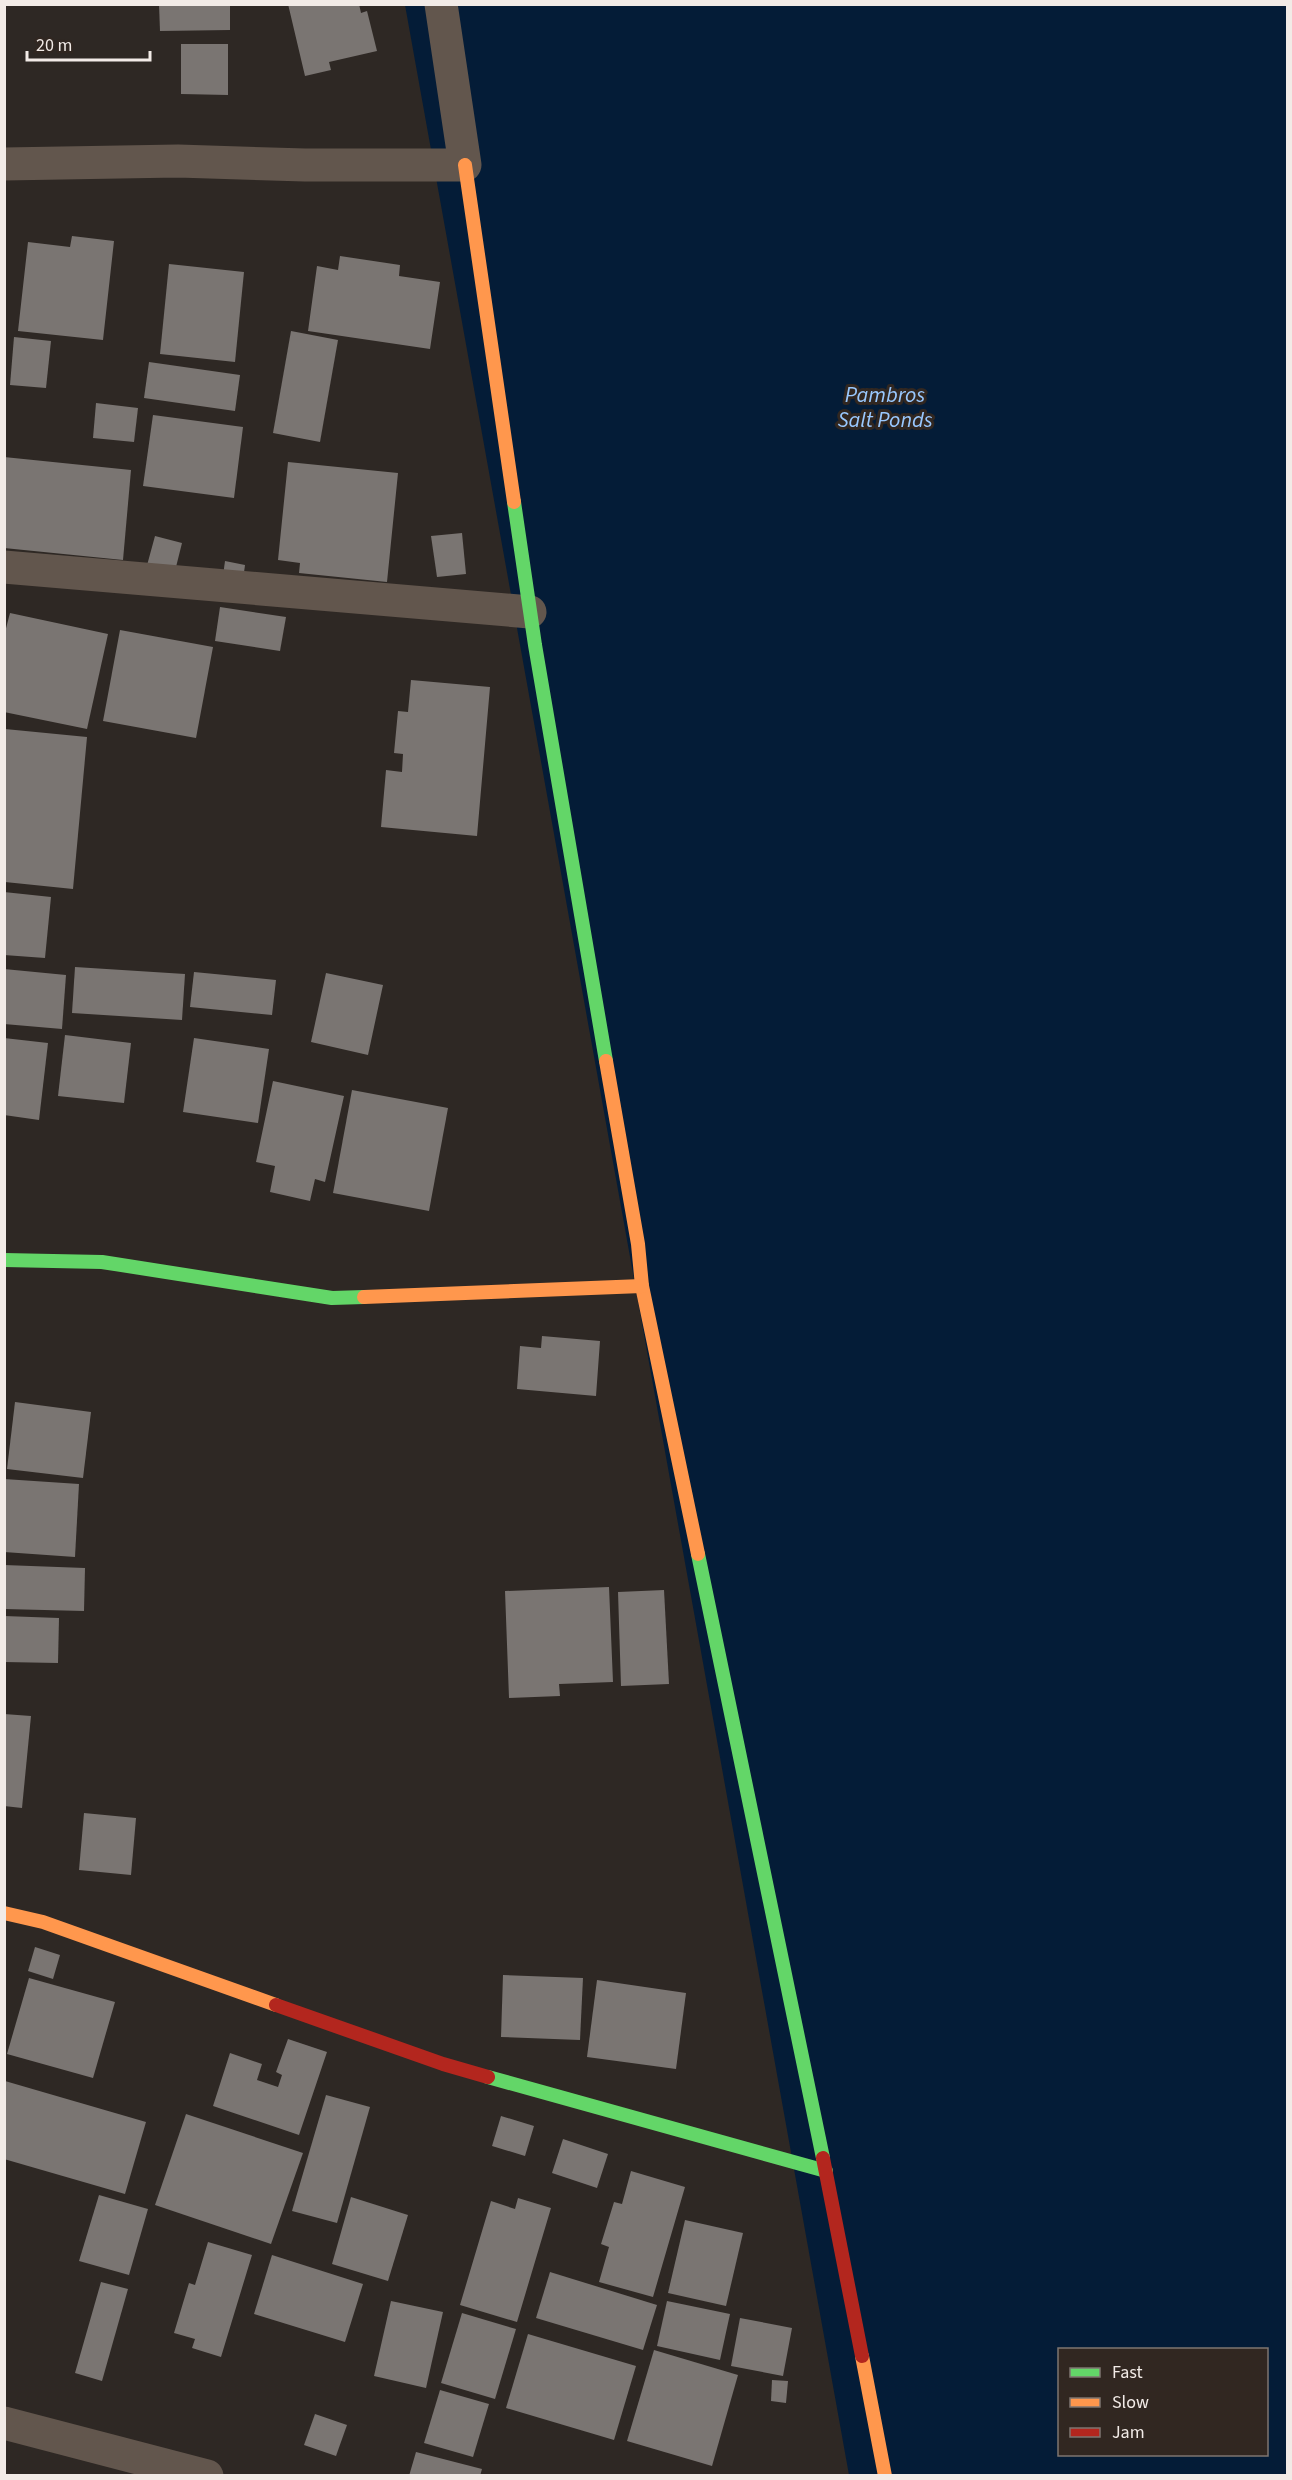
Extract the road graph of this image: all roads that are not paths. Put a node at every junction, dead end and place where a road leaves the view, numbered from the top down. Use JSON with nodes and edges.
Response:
{"nodes":[{"id":1,"x":441,"y":4,"type":"edge"},
{"id":2,"x":4,"y":164,"type":"edge"},
{"id":3,"x":465,"y":165,"type":"junction"},
{"id":4,"x":4,"y":567,"type":"edge"},
{"id":5,"x":530,"y":612,"type":"junction"},
{"id":6,"x":4,"y":1260,"type":"edge"},
{"id":7,"x":642,"y":1286,"type":"junction"},
{"id":8,"x":4,"y":1913,"type":"edge"},
{"id":9,"x":826,"y":2171,"type":"junction"},
{"id":10,"x":4,"y":2423,"type":"edge"},
{"id":11,"x":207,"y":2475,"type":"edge"},
{"id":12,"x":885,"y":2475,"type":"edge"}],
"edges":[{"from":1,"to":3,"type":"street"},
{"from":2,"to":3,"type":"street"},
{"from":3,"to":5,"type":"street"},
{"from":4,"to":5,"type":"street"},
{"from":5,"to":7,"type":"street"},
{"from":6,"to":7,"type":"street"},
{"from":7,"to":9,"type":"street"},
{"from":8,"to":9,"type":"street"},
{"from":9,"to":12,"type":"street"},
{"from":10,"to":11,"type":"street"}]}
